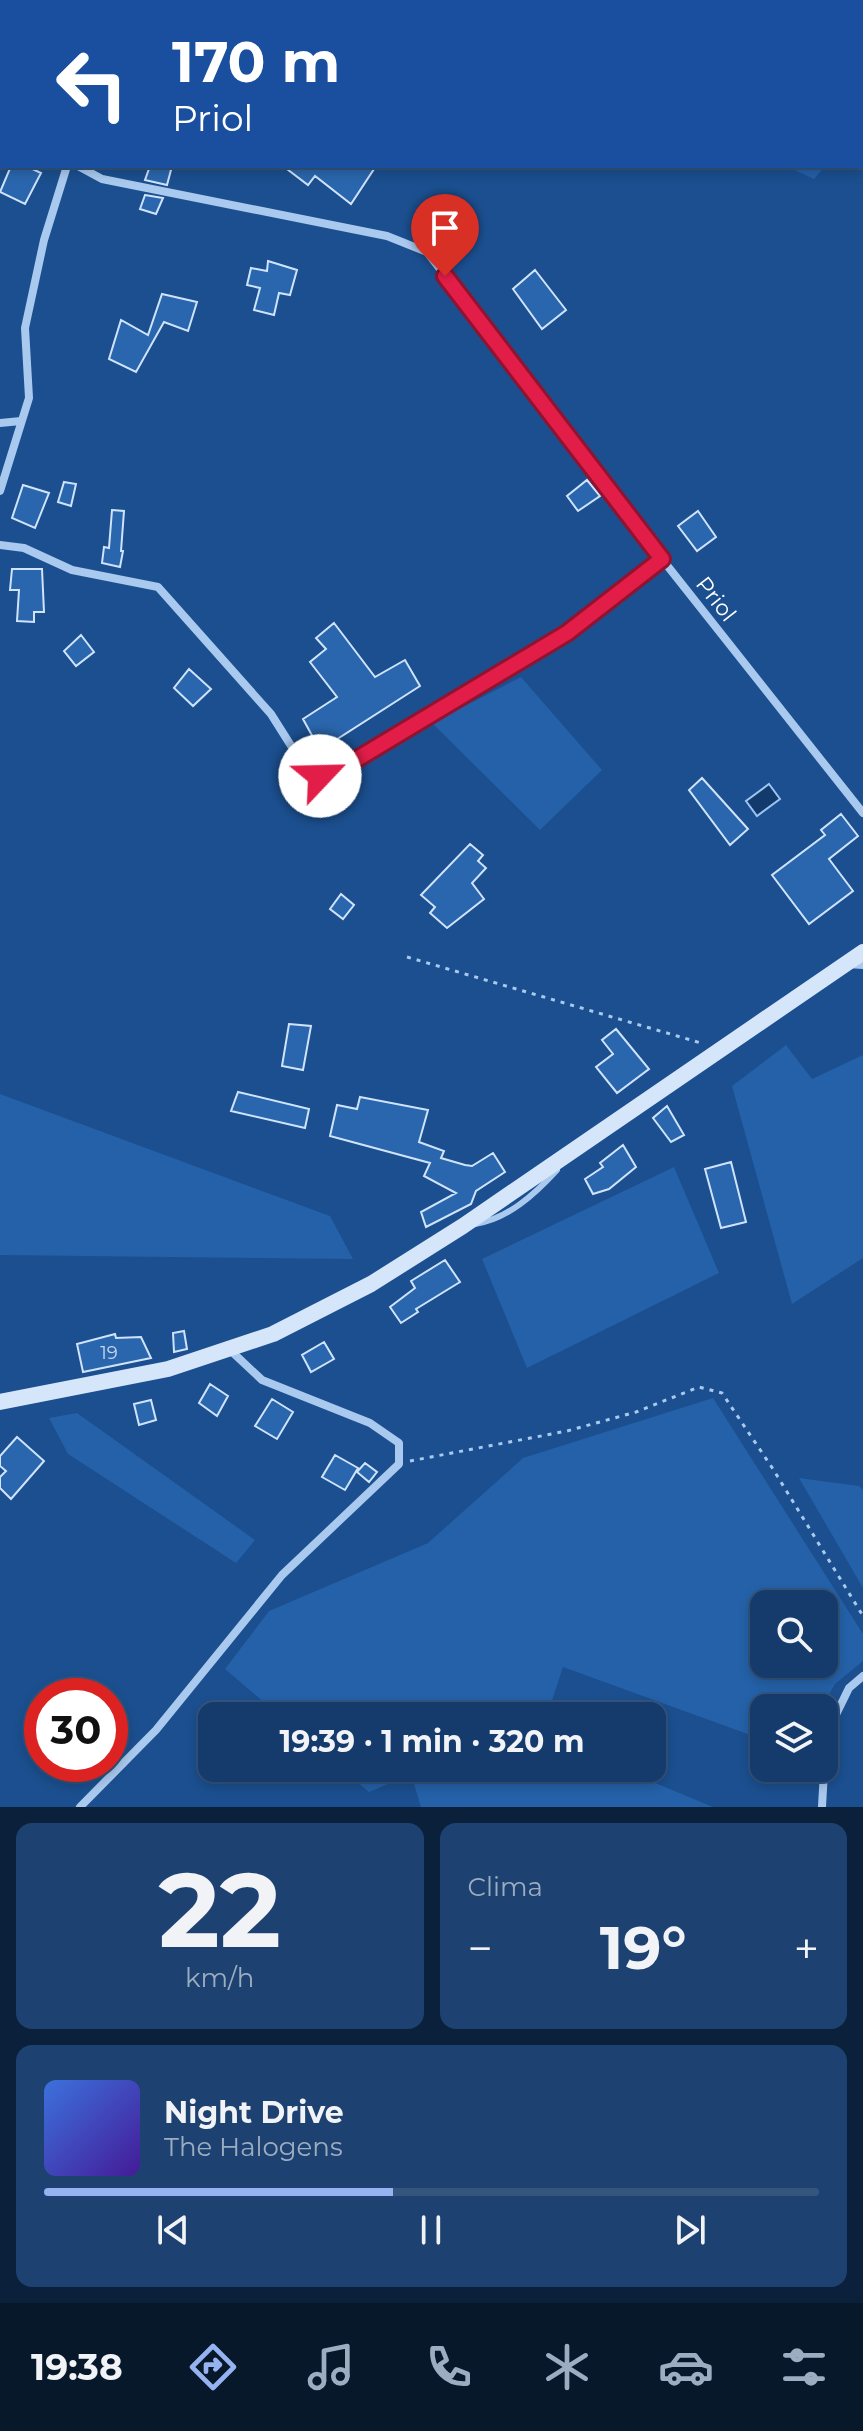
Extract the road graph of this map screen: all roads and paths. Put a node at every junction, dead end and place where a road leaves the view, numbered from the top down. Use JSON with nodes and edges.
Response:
{"nodes":[{"id":1,"x":66,"y":168,"type":"edge"},
{"id":2,"x":82,"y":168,"type":"edge"},
{"id":3,"x":21,"y":421,"type":"junction"},
{"id":4,"x":0,"y":423,"type":"edge"},
{"id":5,"x":0,"y":491,"type":"edge"},
{"id":6,"x":0,"y":545,"type":"edge"},
{"id":7,"x":662,"y":559,"type":"junction"},
{"id":8,"x":863,"y":813,"type":"edge"},
{"id":9,"x":863,"y":952,"type":"edge"},
{"id":10,"x":407,"y":957,"type":"dead end"},
{"id":11,"x":855,"y":965,"type":"edge"},
{"id":12,"x":724,"y":1049,"type":"junction"},
{"id":13,"x":228,"y":1349,"type":"junction"},
{"id":14,"x":0,"y":1402,"type":"edge"},
{"id":15,"x":399,"y":1464,"type":"junction"},
{"id":16,"x":863,"y":1616,"type":"edge"},
{"id":17,"x":863,"y":1676,"type":"edge"},
{"id":18,"x":80,"y":1807,"type":"edge"},
{"id":19,"x":822,"y":1807,"type":"edge"}],
"edges":[{"from":1,"to":3,"type":"street"},
{"from":2,"to":7,"type":"street","name":"Priol"},
{"from":3,"to":4,"type":"street"},
{"from":3,"to":5,"type":"street"},
{"from":6,"to":7,"type":"street"},
{"from":7,"to":8,"type":"street","name":"Priol"},
{"from":9,"to":11,"type":"main road"},
{"from":10,"to":12,"type":"path"},
{"from":11,"to":12,"type":"main road"},
{"from":12,"to":13,"type":"main road"},
{"from":13,"to":14,"type":"main road"},
{"from":13,"to":15,"type":"street"},
{"from":15,"to":16,"type":"path"},
{"from":15,"to":18,"type":"street"},
{"from":17,"to":19,"type":"street"}]}
